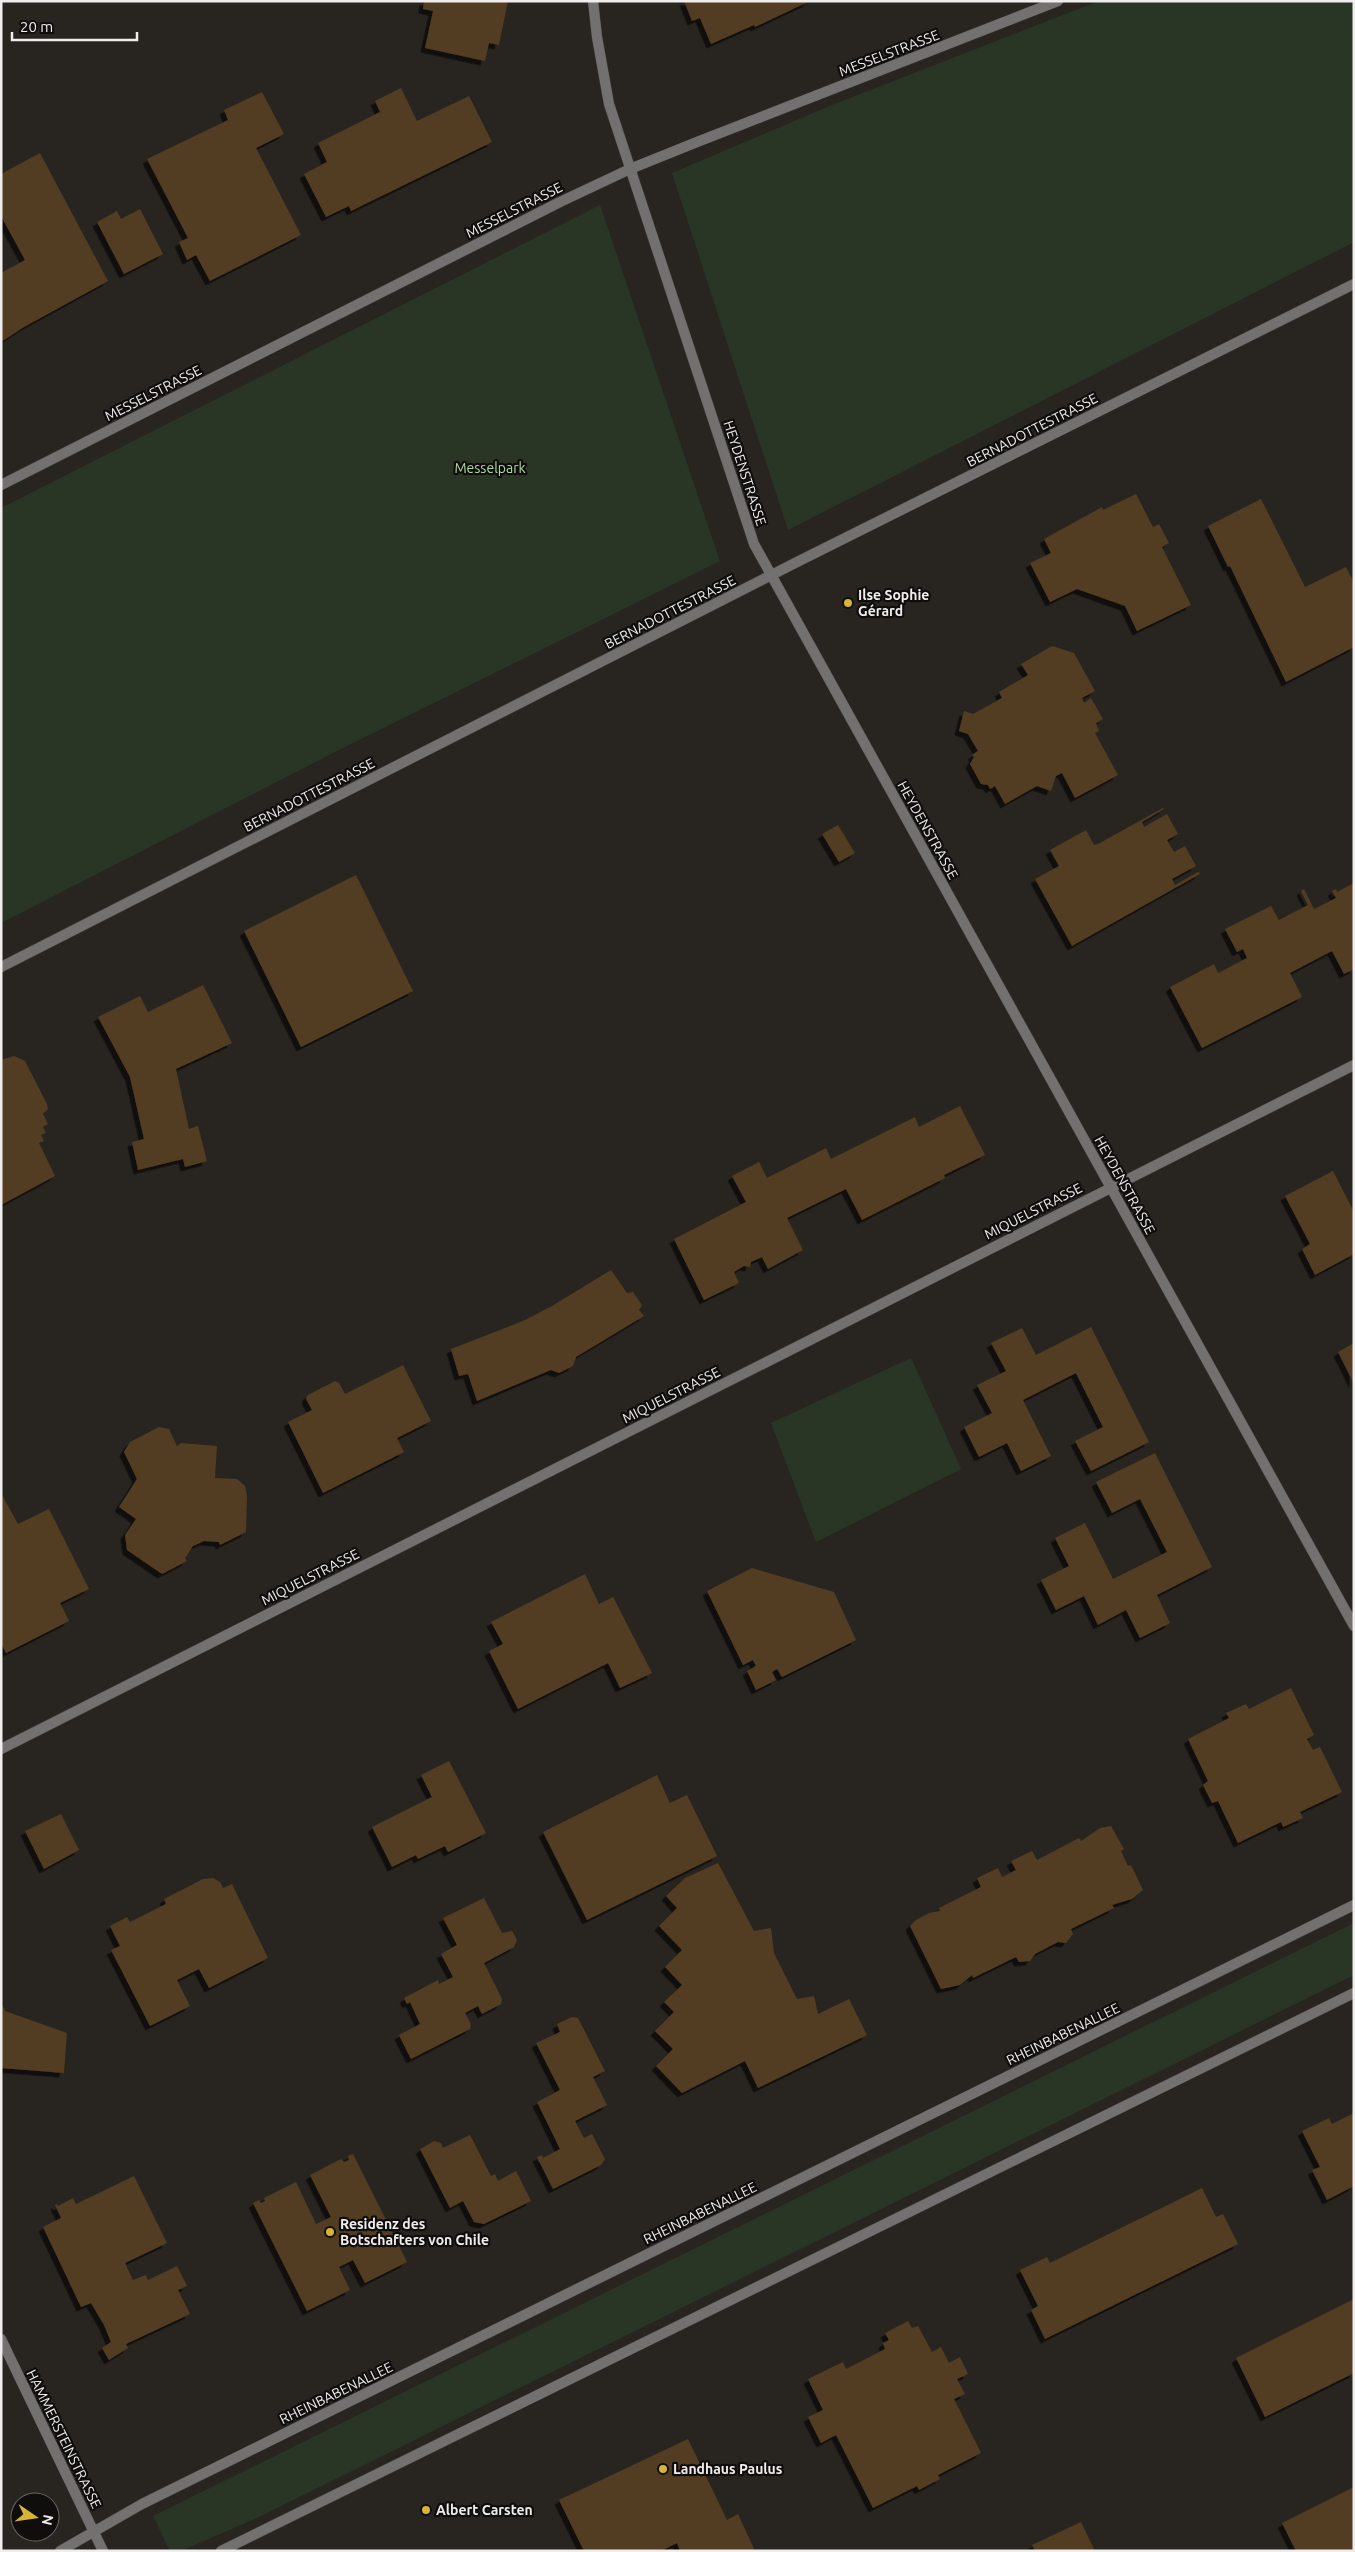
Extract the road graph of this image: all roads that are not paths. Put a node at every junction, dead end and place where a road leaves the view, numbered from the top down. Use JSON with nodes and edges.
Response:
{"nodes":[{"id":1,"x":593,"y":1,"type":"edge"},
{"id":2,"x":1058,"y":1,"type":"edge"},
{"id":3,"x":630,"y":169,"type":"junction"},
{"id":4,"x":1354,"y":284,"type":"edge"},
{"id":5,"x":1,"y":485,"type":"edge"},
{"id":6,"x":771,"y":575,"type":"junction"},
{"id":7,"x":1,"y":967,"type":"edge"},
{"id":8,"x":1354,"y":1065,"type":"edge"},
{"id":9,"x":1111,"y":1187,"type":"junction"},
{"id":10,"x":1354,"y":1626,"type":"edge"},
{"id":11,"x":1,"y":1749,"type":"edge"},
{"id":12,"x":1354,"y":1905,"type":"edge"},
{"id":13,"x":1354,"y":1993,"type":"edge"},
{"id":14,"x":1,"y":2339,"type":"edge"},
{"id":15,"x":93,"y":2532,"type":"junction"},
{"id":16,"x":60,"y":2551,"type":"edge"},
{"id":17,"x":103,"y":2551,"type":"edge"},
{"id":18,"x":221,"y":2551,"type":"edge"}],
"edges":[{"from":1,"to":3,"type":"street","name":"HEYDENSTRASSE"},
{"from":2,"to":3,"type":"street","name":"MESSELSTRASSE"},
{"from":3,"to":5,"type":"street","name":"MESSELSTRASSE"},
{"from":3,"to":6,"type":"street","name":"HEYDENSTRASSE"},
{"from":4,"to":6,"type":"street","name":"BERNADOTTESTRASSE"},
{"from":6,"to":7,"type":"street","name":"BERNADOTTESTRASSE"},
{"from":6,"to":9,"type":"street","name":"HEYDENSTRASSE"},
{"from":8,"to":9,"type":"street","name":"MIQUELSTRASSE"},
{"from":9,"to":10,"type":"street","name":"HEYDENSTRASSE"},
{"from":9,"to":11,"type":"street","name":"MIQUELSTRASSE"},
{"from":12,"to":15,"type":"street","name":"RHEINBABENALLEE"},
{"from":13,"to":18,"type":"street"},
{"from":14,"to":15,"type":"street","name":"HAMMERSTEINSTRASSE"},
{"from":15,"to":16,"type":"street","name":"RHEINBABENALLEE"},
{"from":15,"to":17,"type":"street","name":"HAMMERSTEINSTRASSE"}]}
